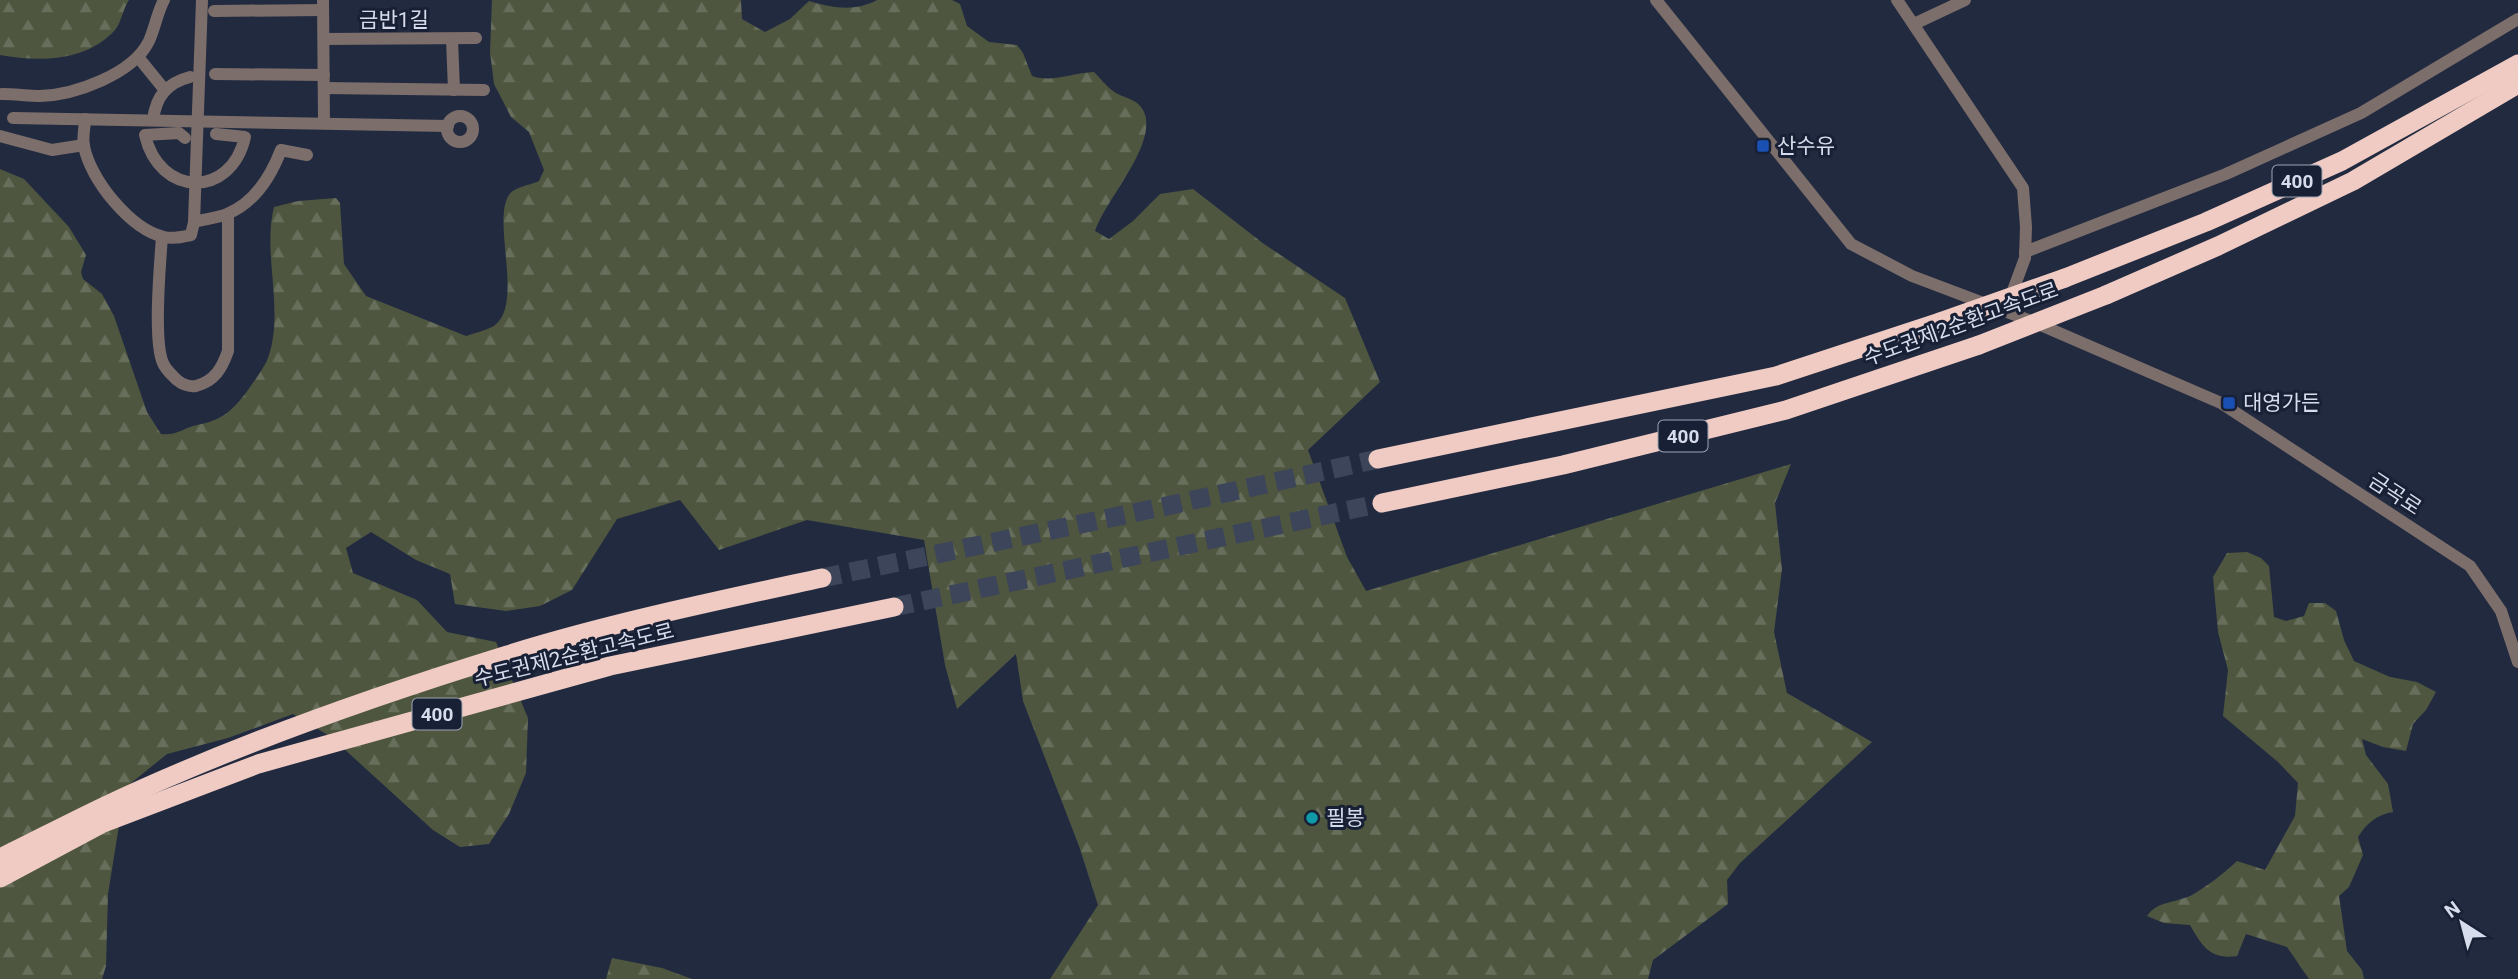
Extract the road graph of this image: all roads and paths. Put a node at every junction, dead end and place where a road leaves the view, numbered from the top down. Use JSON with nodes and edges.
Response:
{"nodes":[{"id":1,"x":164,"y":0,"type":"edge"},
{"id":2,"x":202,"y":0,"type":"edge"},
{"id":3,"x":1656,"y":0,"type":"edge"},
{"id":4,"x":1897,"y":0,"type":"edge"},
{"id":5,"x":1965,"y":0,"type":"edge"},
{"id":6,"x":323,"y":5,"type":"edge"},
{"id":7,"x":214,"y":11,"type":"dead end"},
{"id":8,"x":2518,"y":19,"type":"edge"},
{"id":9,"x":1914,"y":24,"type":"junction"},
{"id":10,"x":476,"y":38,"type":"dead end"},
{"id":11,"x":324,"y":39,"type":"junction"},
{"id":12,"x":452,"y":39,"type":"junction"},
{"id":13,"x":138,"y":57,"type":"junction"},
{"id":14,"x":2518,"y":64,"type":"edge"},
{"id":15,"x":215,"y":74,"type":"dead end"},
{"id":16,"x":190,"y":76,"type":"dead end"},
{"id":17,"x":324,"y":81,"type":"junction"},
{"id":18,"x":2518,"y":84,"type":"edge"},
{"id":19,"x":164,"y":89,"type":"junction"},
{"id":20,"x":454,"y":90,"type":"junction"},
{"id":21,"x":484,"y":90,"type":"dead end"},
{"id":22,"x":2,"y":94,"type":"dead end"},
{"id":23,"x":13,"y":118,"type":"dead end"},
{"id":24,"x":85,"y":119,"type":"junction"},
{"id":25,"x":153,"y":120,"type":"junction"},
{"id":26,"x":197,"y":121,"type":"junction"},
{"id":27,"x":324,"y":122,"type":"junction"},
{"id":28,"x":448,"y":126,"type":"dead end"},
{"id":29,"x":216,"y":134,"type":"dead end"},
{"id":30,"x":0,"y":136,"type":"edge"},
{"id":31,"x":185,"y":138,"type":"dead end"},
{"id":32,"x":83,"y":145,"type":"junction"},
{"id":33,"x":307,"y":155,"type":"dead end"},
{"id":34,"x":195,"y":184,"type":"junction"},
{"id":35,"x":228,"y":214,"type":"junction"},
{"id":36,"x":194,"y":222,"type":"junction"},
{"id":37,"x":162,"y":236,"type":"junction"},
{"id":38,"x":2025,"y":253,"type":"junction"},
{"id":39,"x":2005,"y":311,"type":"junction"},
{"id":40,"x":1378,"y":459,"type":"tunnel mouth"},
{"id":41,"x":1382,"y":503,"type":"tunnel mouth"},
{"id":42,"x":822,"y":578,"type":"tunnel mouth"},
{"id":43,"x":894,"y":607,"type":"tunnel mouth"},
{"id":44,"x":2518,"y":662,"type":"edge"},
{"id":45,"x":0,"y":858,"type":"edge"},
{"id":46,"x":0,"y":878,"type":"edge"}],
"edges":[{"from":1,"to":13,"type":"street"},
{"from":2,"to":26,"type":"street"},
{"from":3,"to":39,"type":"street","name":"금곡로"},
{"from":4,"to":9,"type":"street"},
{"from":5,"to":9,"type":"street"},
{"from":6,"to":7,"type":"street"},
{"from":6,"to":11,"type":"street"},
{"from":8,"to":38,"type":"street"},
{"from":9,"to":38,"type":"street"},
{"from":10,"to":12,"type":"street"},
{"from":11,"to":12,"type":"street","name":"금반1길"},
{"from":11,"to":17,"type":"street"},
{"from":12,"to":20,"type":"street","name":"금반1길"},
{"from":13,"to":19,"type":"street"},
{"from":13,"to":22,"type":"street"},
{"from":14,"to":40,"type":"highway","name":"수도권제2순환고속도로","number":"400","bridge":true},
{"from":15,"to":17,"type":"street"},
{"from":16,"to":19,"type":"street"},
{"from":17,"to":20,"type":"street"},
{"from":17,"to":27,"type":"street"},
{"from":18,"to":41,"type":"highway","name":"수도권제2순환고속도로","number":"400","bridge":true},
{"from":19,"to":25,"type":"street"},
{"from":20,"to":21,"type":"street"},
{"from":23,"to":24,"type":"street"},
{"from":24,"to":25,"type":"street"},
{"from":24,"to":32,"type":"street"},
{"from":25,"to":26,"type":"street"},
{"from":26,"to":27,"type":"street"},
{"from":26,"to":34,"type":"street"},
{"from":27,"to":28,"type":"street"},
{"from":29,"to":34,"type":"street"},
{"from":30,"to":32,"type":"street"},
{"from":31,"to":34,"type":"street"},
{"from":32,"to":37,"type":"street"},
{"from":33,"to":35,"type":"street"},
{"from":34,"to":36,"type":"street"},
{"from":35,"to":36,"type":"street"},
{"from":35,"to":37,"type":"street"},
{"from":36,"to":37,"type":"street"},
{"from":38,"to":39,"type":"street"},
{"from":39,"to":44,"type":"street","name":"금곡로"},
{"from":42,"to":45,"type":"highway","name":"수도권제2순환고속도로","number":"400"},
{"from":43,"to":46,"type":"highway","name":"수도권제2순환고속도로","number":"400"}]}
